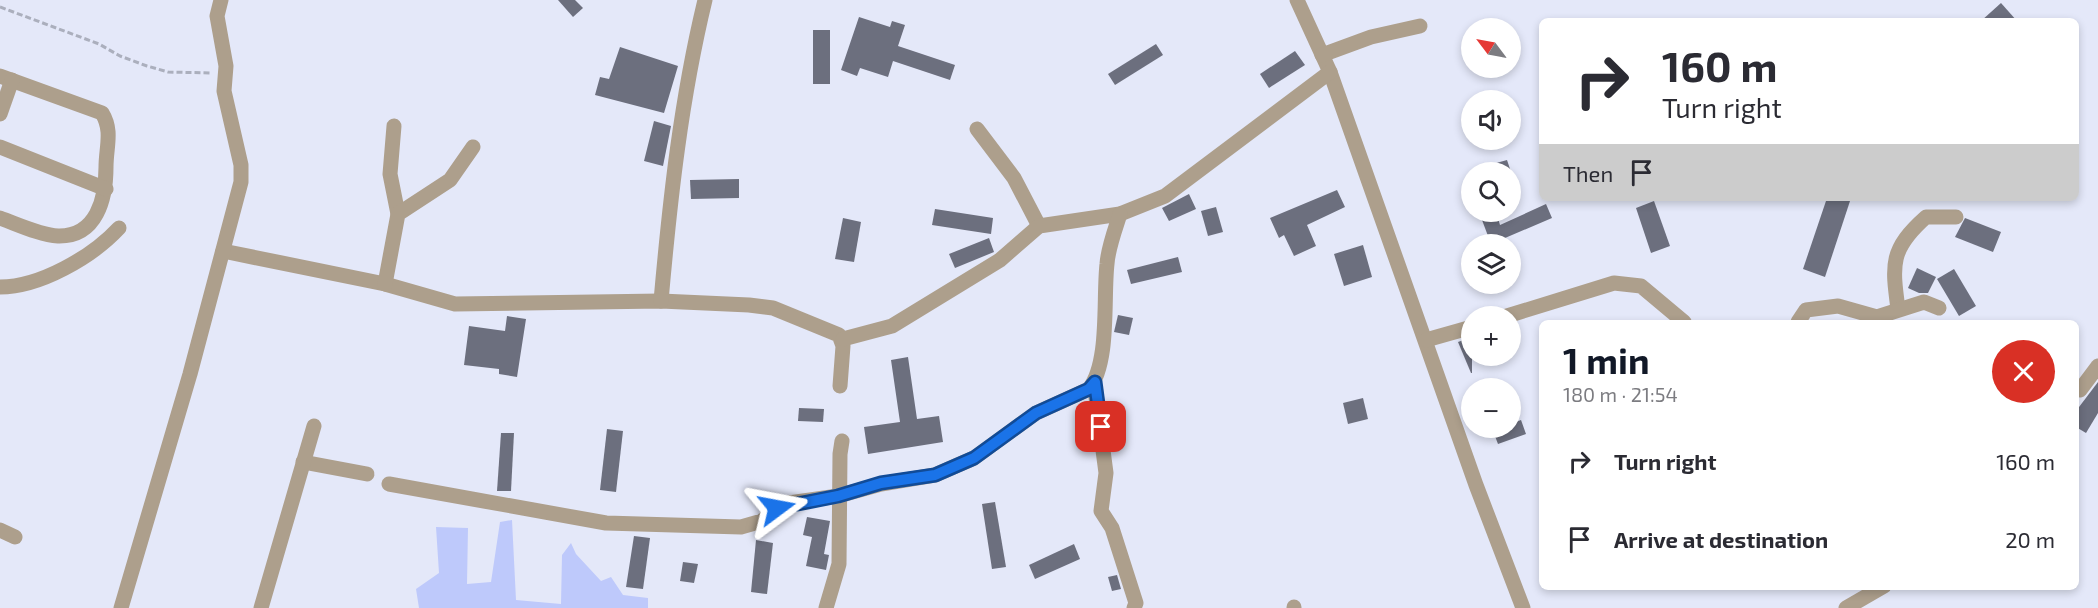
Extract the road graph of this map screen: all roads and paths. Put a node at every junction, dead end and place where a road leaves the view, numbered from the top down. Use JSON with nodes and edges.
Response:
{"nodes":[{"id":1,"x":221,"y":0,"type":"edge"},
{"id":2,"x":705,"y":0,"type":"edge"},
{"id":3,"x":1297,"y":0,"type":"edge"},
{"id":4,"x":0,"y":7,"type":"edge"},
{"id":5,"x":1420,"y":26,"type":"dead end"},
{"id":6,"x":1322,"y":55,"type":"junction"},
{"id":7,"x":1330,"y":72,"type":"junction"},
{"id":8,"x":226,"y":73,"type":"junction"},
{"id":9,"x":6,"y":78,"type":"edge"},
{"id":10,"x":0,"y":114,"type":"edge"},
{"id":11,"x":394,"y":126,"type":"dead end"},
{"id":12,"x":977,"y":129,"type":"dead end"},
{"id":13,"x":0,"y":147,"type":"edge"},
{"id":14,"x":472,"y":147,"type":"dead end"},
{"id":15,"x":106,"y":189,"type":"junction"},
{"id":16,"x":398,"y":214,"type":"junction"},
{"id":17,"x":1120,"y":214,"type":"junction"},
{"id":18,"x":1956,"y":217,"type":"dead end"},
{"id":19,"x":0,"y":218,"type":"edge"},
{"id":20,"x":1039,"y":226,"type":"junction"},
{"id":21,"x":119,"y":228,"type":"dead end"},
{"id":22,"x":223,"y":250,"type":"junction"},
{"id":23,"x":385,"y":284,"type":"junction"},
{"id":24,"x":0,"y":287,"type":"edge"},
{"id":25,"x":662,"y":301,"type":"junction"},
{"id":26,"x":1939,"y":308,"type":"dead end"},
{"id":27,"x":1898,"y":309,"type":"junction"},
{"id":28,"x":1521,"y":312,"type":"edge"},
{"id":29,"x":1682,"y":320,"type":"edge"},
{"id":30,"x":1799,"y":320,"type":"edge"},
{"id":31,"x":1461,"y":330,"type":"edge"},
{"id":32,"x":843,"y":339,"type":"junction"},
{"id":33,"x":1426,"y":340,"type":"junction"},
{"id":34,"x":2098,"y":366,"type":"edge"},
{"id":35,"x":1095,"y":382,"type":"junction"},
{"id":36,"x":840,"y":386,"type":"dead end"},
{"id":37,"x":2080,"y":390,"type":"dead end"},
{"id":38,"x":314,"y":426,"type":"dead end"},
{"id":39,"x":842,"y":441,"type":"dead end"},
{"id":40,"x":303,"y":462,"type":"junction"},
{"id":41,"x":367,"y":474,"type":"dead end"},
{"id":42,"x":389,"y":484,"type":"dead end"},
{"id":43,"x":838,"y":496,"type":"junction"},
{"id":44,"x":0,"y":530,"type":"edge"},
{"id":45,"x":15,"y":537,"type":"dead end"},
{"id":46,"x":1877,"y":590,"type":"edge"},
{"id":47,"x":121,"y":608,"type":"edge"},
{"id":48,"x":261,"y":608,"type":"edge"},
{"id":49,"x":826,"y":608,"type":"edge"},
{"id":50,"x":1134,"y":608,"type":"edge"},
{"id":51,"x":1523,"y":608,"type":"edge"},
{"id":52,"x":1846,"y":608,"type":"edge"}],
"edges":[{"from":1,"to":8,"type":"street"},
{"from":2,"to":25,"type":"street"},
{"from":3,"to":6,"type":"street"},
{"from":4,"to":8,"type":"path"},
{"from":5,"to":6,"type":"street"},
{"from":6,"to":7,"type":"street"},
{"from":7,"to":17,"type":"street"},
{"from":7,"to":33,"type":"street"},
{"from":8,"to":22,"type":"street"},
{"from":9,"to":10,"type":"street"},
{"from":9,"to":15,"type":"street"},
{"from":11,"to":16,"type":"street"},
{"from":12,"to":20,"type":"street"},
{"from":13,"to":15,"type":"street"},
{"from":14,"to":16,"type":"street"},
{"from":15,"to":19,"type":"street"},
{"from":16,"to":23,"type":"street"},
{"from":17,"to":20,"type":"street"},
{"from":17,"to":35,"type":"street"},
{"from":18,"to":27,"type":"street"},
{"from":20,"to":32,"type":"street"},
{"from":21,"to":24,"type":"street"},
{"from":22,"to":23,"type":"street"},
{"from":22,"to":47,"type":"street"},
{"from":23,"to":25,"type":"street"},
{"from":25,"to":32,"type":"street"},
{"from":26,"to":27,"type":"street"},
{"from":27,"to":30,"type":"street"},
{"from":28,"to":29,"type":"street"},
{"from":31,"to":33,"type":"street"},
{"from":32,"to":36,"type":"street"},
{"from":33,"to":51,"type":"street"},
{"from":34,"to":37,"type":"street"},
{"from":35,"to":43,"type":"street"},
{"from":35,"to":50,"type":"street"},
{"from":38,"to":40,"type":"street"},
{"from":39,"to":43,"type":"street"},
{"from":40,"to":41,"type":"street"},
{"from":40,"to":48,"type":"street"},
{"from":42,"to":43,"type":"street"},
{"from":43,"to":49,"type":"street"},
{"from":44,"to":45,"type":"street"},
{"from":46,"to":52,"type":"street"}]}
